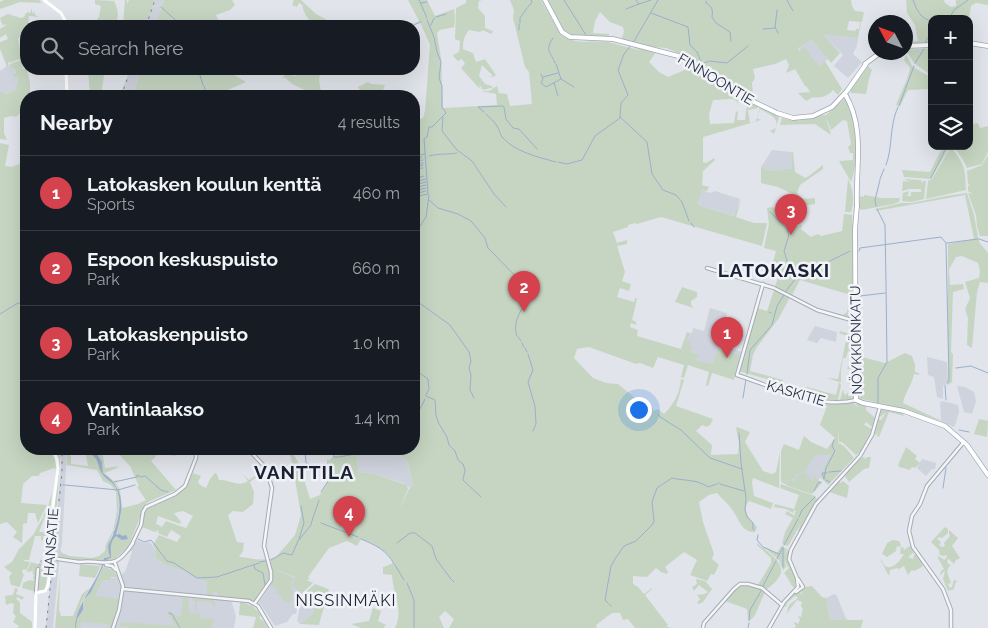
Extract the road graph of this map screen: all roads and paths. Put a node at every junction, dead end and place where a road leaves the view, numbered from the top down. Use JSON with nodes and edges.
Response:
{"nodes":[{"id":1,"x":43,"y":0,"type":"edge"},
{"id":2,"x":545,"y":0,"type":"edge"},
{"id":3,"x":66,"y":20,"type":"edge"},
{"id":4,"x":928,"y":44,"type":"edge"},
{"id":5,"x":973,"y":44,"type":"edge"},
{"id":6,"x":913,"y":46,"type":"edge"},
{"id":7,"x":988,"y":46,"type":"edge"},
{"id":8,"x":871,"y":60,"type":"edge"},
{"id":9,"x":866,"y":64,"type":"junction"},
{"id":10,"x":66,"y":75,"type":"edge"},
{"id":11,"x":66,"y":90,"type":"edge"},
{"id":12,"x":846,"y":92,"type":"junction"},
{"id":13,"x":787,"y":117,"type":"junction"},
{"id":14,"x":707,"y":268,"type":"dead end"},
{"id":15,"x":763,"y":284,"type":"junction"},
{"id":16,"x":855,"y":321,"type":"junction"},
{"id":17,"x":856,"y":400,"type":"junction"},
{"id":18,"x":880,"y":406,"type":"junction"},
{"id":19,"x":964,"y":443,"type":"junction"},
{"id":20,"x":55,"y":455,"type":"edge"},
{"id":21,"x":196,"y":455,"type":"edge"},
{"id":22,"x":254,"y":455,"type":"edge"},
{"id":23,"x":988,"y":475,"type":"edge"},
{"id":24,"x":58,"y":560,"type":"tunnel mouth"},
{"id":25,"x":114,"y":565,"type":"junction"},
{"id":26,"x":38,"y":569,"type":"dead end"},
{"id":27,"x":123,"y":589,"type":"junction"},
{"id":28,"x":36,"y":593,"type":"junction"},
{"id":29,"x":255,"y":603,"type":"junction"},
{"id":30,"x":782,"y":605,"type":"junction"},
{"id":31,"x":35,"y":628,"type":"edge"},
{"id":32,"x":113,"y":628,"type":"edge"},
{"id":33,"x":271,"y":628,"type":"edge"},
{"id":34,"x":703,"y":628,"type":"edge"},
{"id":35,"x":769,"y":628,"type":"edge"},
{"id":36,"x":950,"y":628,"type":"edge"}],
"edges":[{"from":1,"to":3,"type":"main road"},
{"from":2,"to":13,"type":"main road","name":"FINNOONTIE"},
{"from":4,"to":6,"type":"main road"},
{"from":5,"to":7,"type":"main road"},
{"from":8,"to":9,"type":"main road","name":"FINNOONTIE"},
{"from":9,"to":12,"type":"main road","name":"FINNOONTIE"},
{"from":9,"to":13,"type":"main road","name":"FINNOONTIE"},
{"from":10,"to":11,"type":"main road"},
{"from":12,"to":13,"type":"main road","name":"FINNOONTIE"},
{"from":12,"to":16,"type":"main road","name":"NÖYKKIÖNKATU"},
{"from":14,"to":15,"type":"street"},
{"from":15,"to":16,"type":"street"},
{"from":15,"to":17,"type":"street","name":"KASKITIE"},
{"from":16,"to":17,"type":"main road","name":"NÖYKKIÖNKATU"},
{"from":17,"to":18,"type":"main road","name":"NÖYKKIÖNKATU"},
{"from":18,"to":19,"type":"main road","name":"NÖYKKIÖNKATU"},
{"from":18,"to":30,"type":"street"},
{"from":19,"to":23,"type":"main road","name":"NÖYKKIÖNKATU"},
{"from":19,"to":36,"type":"street"},
{"from":20,"to":28,"type":"main road","name":"HANSATIE"},
{"from":21,"to":25,"type":"street"},
{"from":22,"to":29,"type":"street"},
{"from":24,"to":25,"type":"street"},
{"from":25,"to":27,"type":"street"},
{"from":26,"to":28,"type":"street"},
{"from":27,"to":29,"type":"street"},
{"from":27,"to":32,"type":"street"},
{"from":28,"to":31,"type":"main road","name":"HANSATIE"},
{"from":29,"to":33,"type":"street"},
{"from":30,"to":34,"type":"street"},
{"from":30,"to":35,"type":"street"}]}
